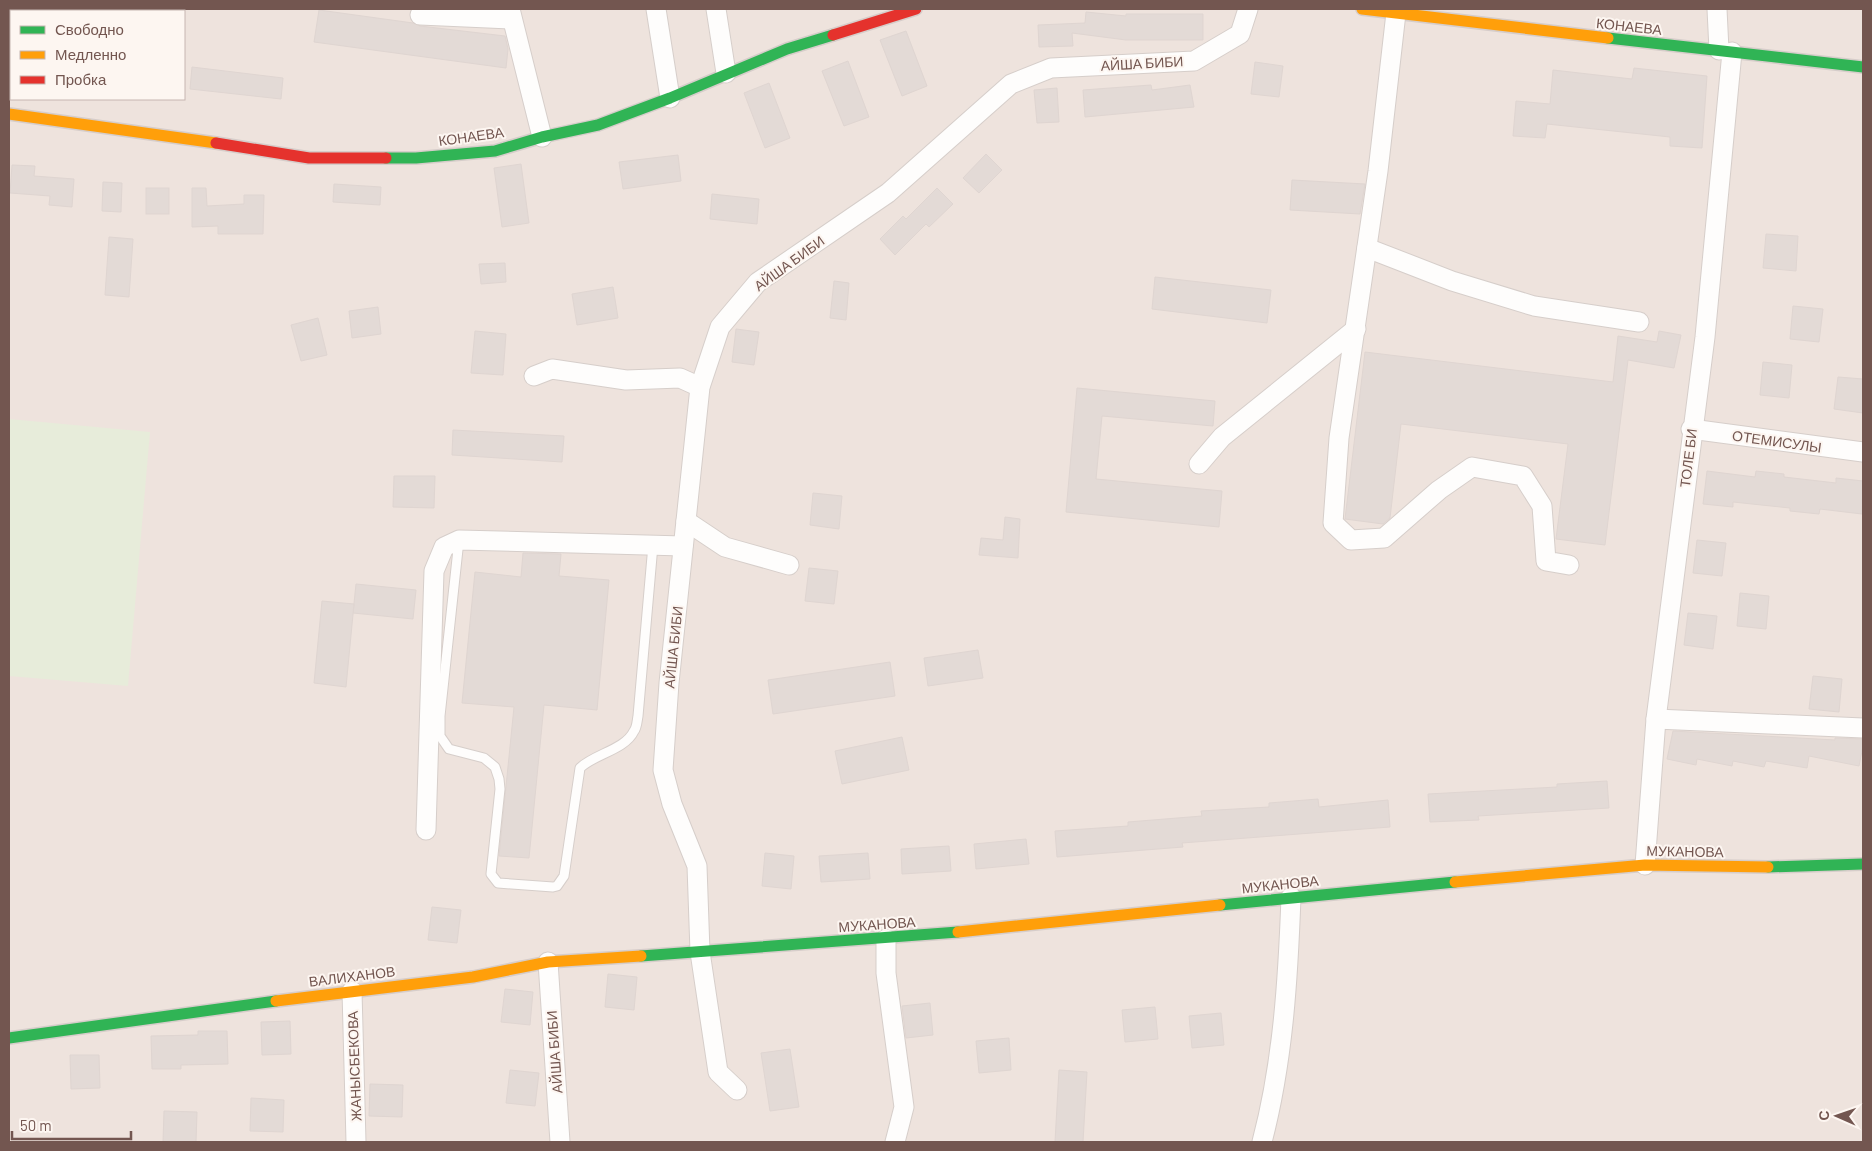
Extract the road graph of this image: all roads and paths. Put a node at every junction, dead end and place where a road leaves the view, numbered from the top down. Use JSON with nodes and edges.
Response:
{"nodes":[{"id":1,"x":656,"y":9,"type":"edge"},
{"id":2,"x":716,"y":9,"type":"edge"},
{"id":3,"x":916,"y":9,"type":"edge"},
{"id":4,"x":1248,"y":9,"type":"edge"},
{"id":5,"x":1362,"y":9,"type":"edge"},
{"id":6,"x":1717,"y":9,"type":"edge"},
{"id":7,"x":511,"y":14,"type":"edge"},
{"id":8,"x":880,"y":14,"type":"edge"},
{"id":9,"x":1396,"y":14,"type":"junction"},
{"id":10,"x":420,"y":15,"type":"dead end"},
{"id":11,"x":1455,"y":15,"type":"edge"},
{"id":12,"x":1725,"y":51,"type":"junction"},
{"id":13,"x":1863,"y":67,"type":"edge"},
{"id":14,"x":726,"y":73,"type":"junction"},
{"id":15,"x":670,"y":98,"type":"junction"},
{"id":16,"x":9,"y":114,"type":"edge"},
{"id":17,"x":542,"y":137,"type":"junction"},
{"id":18,"x":1367,"y":248,"type":"junction"},
{"id":19,"x":1639,"y":322,"type":"dead end"},
{"id":20,"x":1356,"y":329,"type":"junction"},
{"id":21,"x":534,"y":376,"type":"dead end"},
{"id":22,"x":700,"y":386,"type":"junction"},
{"id":23,"x":1691,"y":429,"type":"junction"},
{"id":24,"x":1863,"y":452,"type":"edge"},
{"id":25,"x":1199,"y":464,"type":"dead end"},
{"id":26,"x":686,"y":521,"type":"junction"},
{"id":27,"x":459,"y":540,"type":"junction"},
{"id":28,"x":654,"y":545,"type":"junction"},
{"id":29,"x":683,"y":546,"type":"junction"},
{"id":30,"x":789,"y":565,"type":"dead end"},
{"id":31,"x":1569,"y":565,"type":"dead end"},
{"id":32,"x":1656,"y":720,"type":"junction"},
{"id":33,"x":1863,"y":728,"type":"edge"},
{"id":34,"x":426,"y":830,"type":"dead end"},
{"id":35,"x":1863,"y":864,"type":"edge"},
{"id":36,"x":1644,"y":865,"type":"junction"},
{"id":37,"x":1291,"y":898,"type":"junction"},
{"id":38,"x":886,"y":939,"type":"junction"},
{"id":39,"x":700,"y":952,"type":"junction"},
{"id":40,"x":548,"y":962,"type":"junction"},
{"id":41,"x":352,"y":991,"type":"junction"},
{"id":42,"x":9,"y":1038,"type":"edge"},
{"id":43,"x":737,"y":1090,"type":"dead end"},
{"id":44,"x":904,"y":1107,"type":"junction"},
{"id":45,"x":356,"y":1142,"type":"edge"},
{"id":46,"x":560,"y":1142,"type":"edge"},
{"id":47,"x":895,"y":1142,"type":"edge"},
{"id":48,"x":908,"y":1142,"type":"edge"},
{"id":49,"x":1262,"y":1142,"type":"edge"}],
"edges":[{"from":1,"to":15,"type":"street"},
{"from":2,"to":14,"type":"street"},
{"from":3,"to":8,"type":"street","name":"КОНАЕВА"},
{"from":4,"to":22,"type":"street","name":"АЙША БИБИ"},
{"from":5,"to":9,"type":"street","name":"КОНАЕВА"},
{"from":6,"to":12,"type":"street","name":"ТОЛЕ БИ"},
{"from":7,"to":10,"type":"street"},
{"from":7,"to":17,"type":"street"},
{"from":8,"to":14,"type":"street","name":"КОНАЕВА"},
{"from":9,"to":11,"type":"street","name":"КОНАЕВА"},
{"from":9,"to":18,"type":"street"},
{"from":11,"to":12,"type":"street","name":"КОНАЕВА"},
{"from":12,"to":13,"type":"street","name":"КОНАЕВА"},
{"from":12,"to":23,"type":"street","name":"ТОЛЕ БИ"},
{"from":14,"to":15,"type":"street","name":"КОНАЕВА"},
{"from":15,"to":17,"type":"street","name":"КОНАЕВА"},
{"from":16,"to":17,"type":"street","name":"КОНАЕВА"},
{"from":18,"to":19,"type":"street"},
{"from":18,"to":20,"type":"street"},
{"from":20,"to":25,"type":"street"},
{"from":20,"to":31,"type":"street"},
{"from":21,"to":22,"type":"street"},
{"from":22,"to":26,"type":"street","name":"АЙША БИБИ"},
{"from":23,"to":24,"type":"street","name":"ОТЕМИСУЛЫ"},
{"from":23,"to":32,"type":"street","name":"ТОЛЕ БИ"},
{"from":26,"to":29,"type":"street","name":"АЙША БИБИ"},
{"from":26,"to":30,"type":"street"},
{"from":27,"to":28,"type":"street"},
{"from":27,"to":28,"type":"lane"},
{"from":27,"to":34,"type":"street"},
{"from":28,"to":29,"type":"street"},
{"from":29,"to":39,"type":"street","name":"АЙША БИБИ"},
{"from":32,"to":33,"type":"street"},
{"from":32,"to":36,"type":"street","name":"ТОЛЕ БИ"},
{"from":35,"to":36,"type":"street","name":"МУКАНОВА"},
{"from":36,"to":37,"type":"street","name":"МУКАНОВА"},
{"from":37,"to":38,"type":"street","name":"МУКАНОВА"},
{"from":37,"to":49,"type":"street"},
{"from":38,"to":39,"type":"street","name":"МУКАНОВА"},
{"from":38,"to":44,"type":"street"},
{"from":39,"to":40,"type":"street","name":"ВАЛИХАНОВ"},
{"from":39,"to":43,"type":"street","name":"АЙША БИБИ"},
{"from":40,"to":41,"type":"street","name":"ВАЛИХАНОВ"},
{"from":40,"to":46,"type":"street","name":"АЙША БИБИ"},
{"from":41,"to":42,"type":"street","name":"ВАЛИХАНОВ"},
{"from":41,"to":45,"type":"street","name":"ЖАНЫСБЕКОВА"},
{"from":44,"to":47,"type":"street"},
{"from":44,"to":48,"type":"street"}]}
